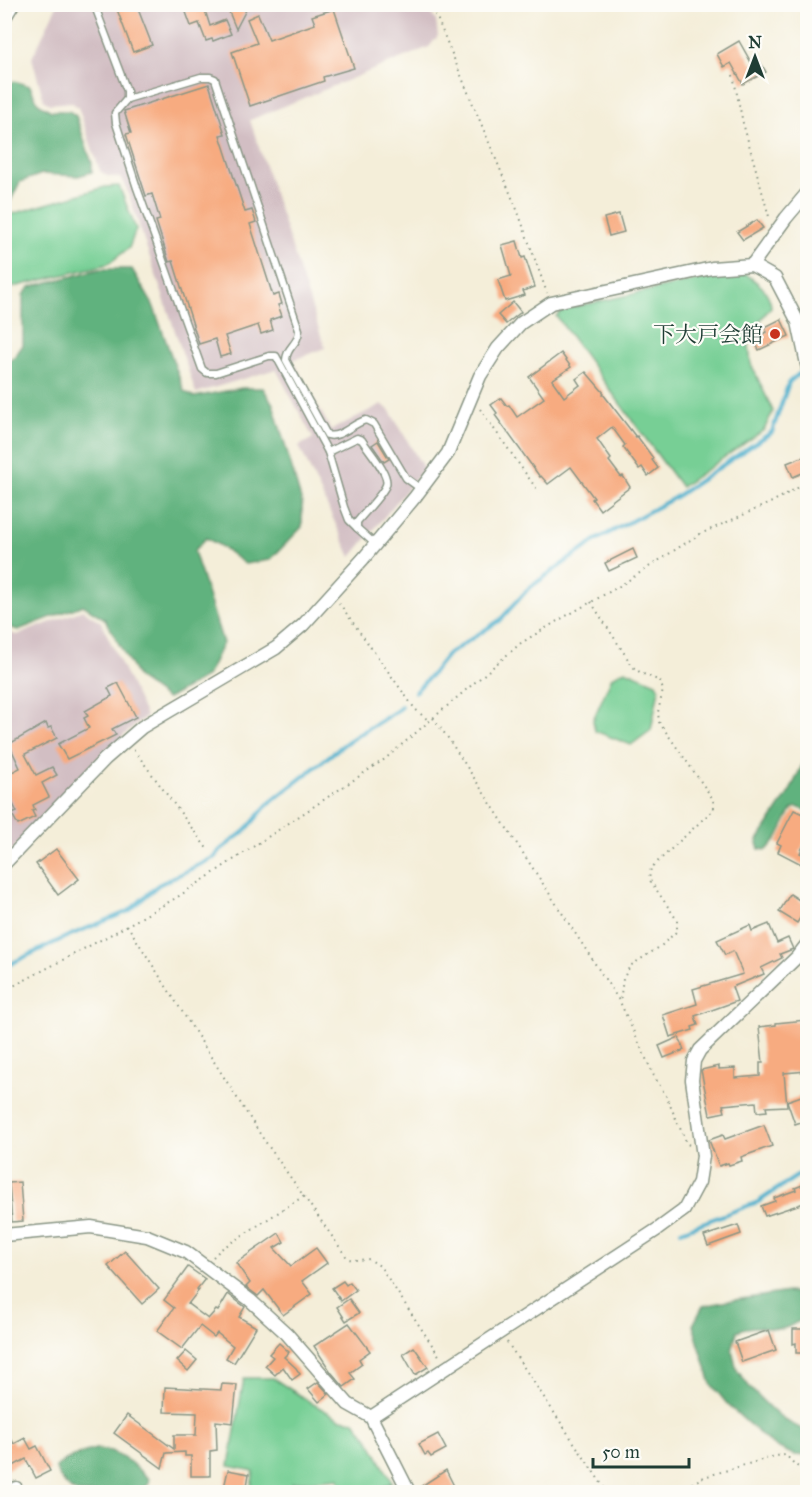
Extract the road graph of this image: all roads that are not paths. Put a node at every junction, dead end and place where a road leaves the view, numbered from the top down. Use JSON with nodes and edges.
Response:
{"nodes":[{"id":1,"x":13,"y":4,"type":"edge"},
{"id":2,"x":94,"y":4,"type":"edge"},
{"id":3,"x":4,"y":19,"type":"edge"},
{"id":4,"x":127,"y":99,"type":"junction"},
{"id":5,"x":807,"y":192,"type":"edge"},
{"id":6,"x":752,"y":265,"type":"junction"},
{"id":7,"x":803,"y":320,"type":"edge"},
{"id":8,"x":807,"y":367,"type":"edge"},
{"id":9,"x":328,"y":452,"type":"junction"},
{"id":10,"x":421,"y":489,"type":"junction"},
{"id":11,"x":357,"y":528,"type":"junction"},
{"id":12,"x":375,"y":544,"type":"junction"},
{"id":13,"x":4,"y":864,"type":"edge"},
{"id":14,"x":807,"y":942,"type":"edge"},
{"id":15,"x":4,"y":1235,"type":"edge"},
{"id":16,"x":371,"y":1417,"type":"junction"},
{"id":17,"x":410,"y":1492,"type":"edge"}],
"edges":[{"from":1,"to":3,"type":"street"},
{"from":2,"to":4,"type":"lane"},
{"from":4,"to":9,"type":"lane"},
{"from":4,"to":10,"type":"lane"},
{"from":5,"to":6,"type":"street"},
{"from":6,"to":7,"type":"street"},
{"from":6,"to":10,"type":"street"},
{"from":7,"to":8,"type":"street"},
{"from":9,"to":11,"type":"lane"},
{"from":9,"to":11,"type":"lane"},
{"from":10,"to":12,"type":"street"},
{"from":11,"to":12,"type":"lane"},
{"from":12,"to":13,"type":"street"},
{"from":14,"to":16,"type":"street"},
{"from":15,"to":16,"type":"street"},
{"from":16,"to":17,"type":"street"}]}
